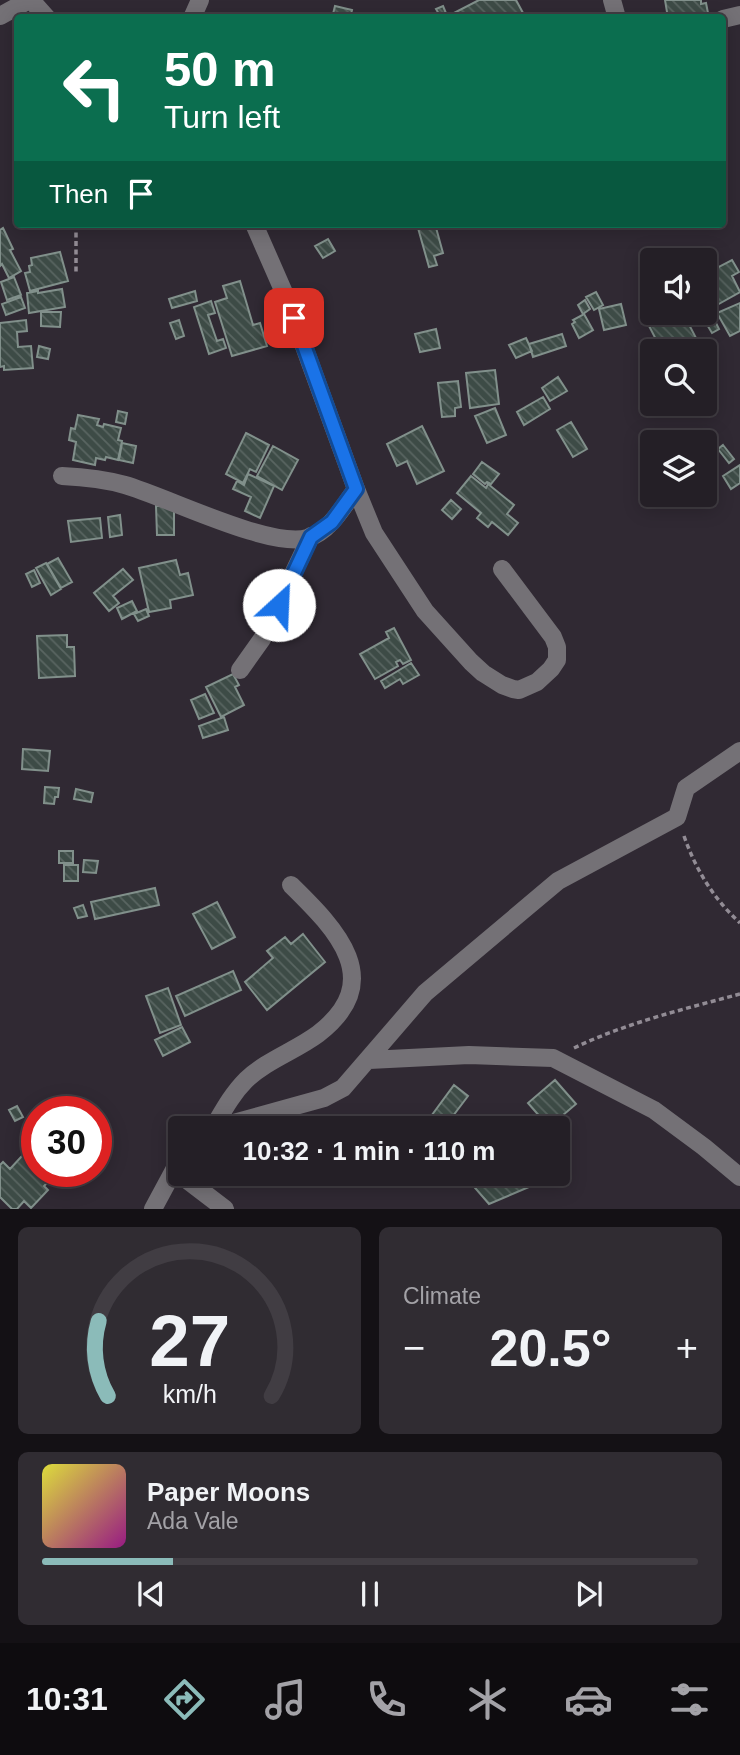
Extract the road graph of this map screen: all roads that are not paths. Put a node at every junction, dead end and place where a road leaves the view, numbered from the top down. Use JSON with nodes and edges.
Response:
{"nodes":[{"id":1,"x":30,"y":0,"type":"edge"},
{"id":2,"x":43,"y":14,"type":"edge"},
{"id":3,"x":0,"y":16,"type":"edge"},
{"id":4,"x":257,"y":228,"type":"edge"},
{"id":5,"x":62,"y":476,"type":"dead end"},
{"id":6,"x":356,"y":489,"type":"junction"},
{"id":7,"x":311,"y":537,"type":"junction"},
{"id":8,"x":502,"y":569,"type":"dead end"},
{"id":9,"x":240,"y":670,"type":"dead end"},
{"id":10,"x":740,"y":751,"type":"edge"},
{"id":11,"x":291,"y":885,"type":"dead end"},
{"id":12,"x":369,"y":1060,"type":"junction"},
{"id":13,"x":219,"y":1116,"type":"edge"},
{"id":14,"x":257,"y":1116,"type":"edge"},
{"id":15,"x":740,"y":1177,"type":"edge"},
{"id":16,"x":168,"y":1182,"type":"edge"},
{"id":17,"x":199,"y":1186,"type":"edge"},
{"id":18,"x":153,"y":1209,"type":"edge"},
{"id":19,"x":225,"y":1209,"type":"edge"}],
"edges":[{"from":1,"to":2,"type":"street"},
{"from":1,"to":3,"type":"street"},
{"from":4,"to":6,"type":"street"},
{"from":5,"to":7,"type":"street"},
{"from":6,"to":7,"type":"street"},
{"from":6,"to":8,"type":"street"},
{"from":7,"to":9,"type":"street"},
{"from":10,"to":12,"type":"street"},
{"from":11,"to":13,"type":"street"},
{"from":12,"to":14,"type":"street"},
{"from":12,"to":15,"type":"street"},
{"from":16,"to":18,"type":"street"},
{"from":17,"to":19,"type":"street"}]}
